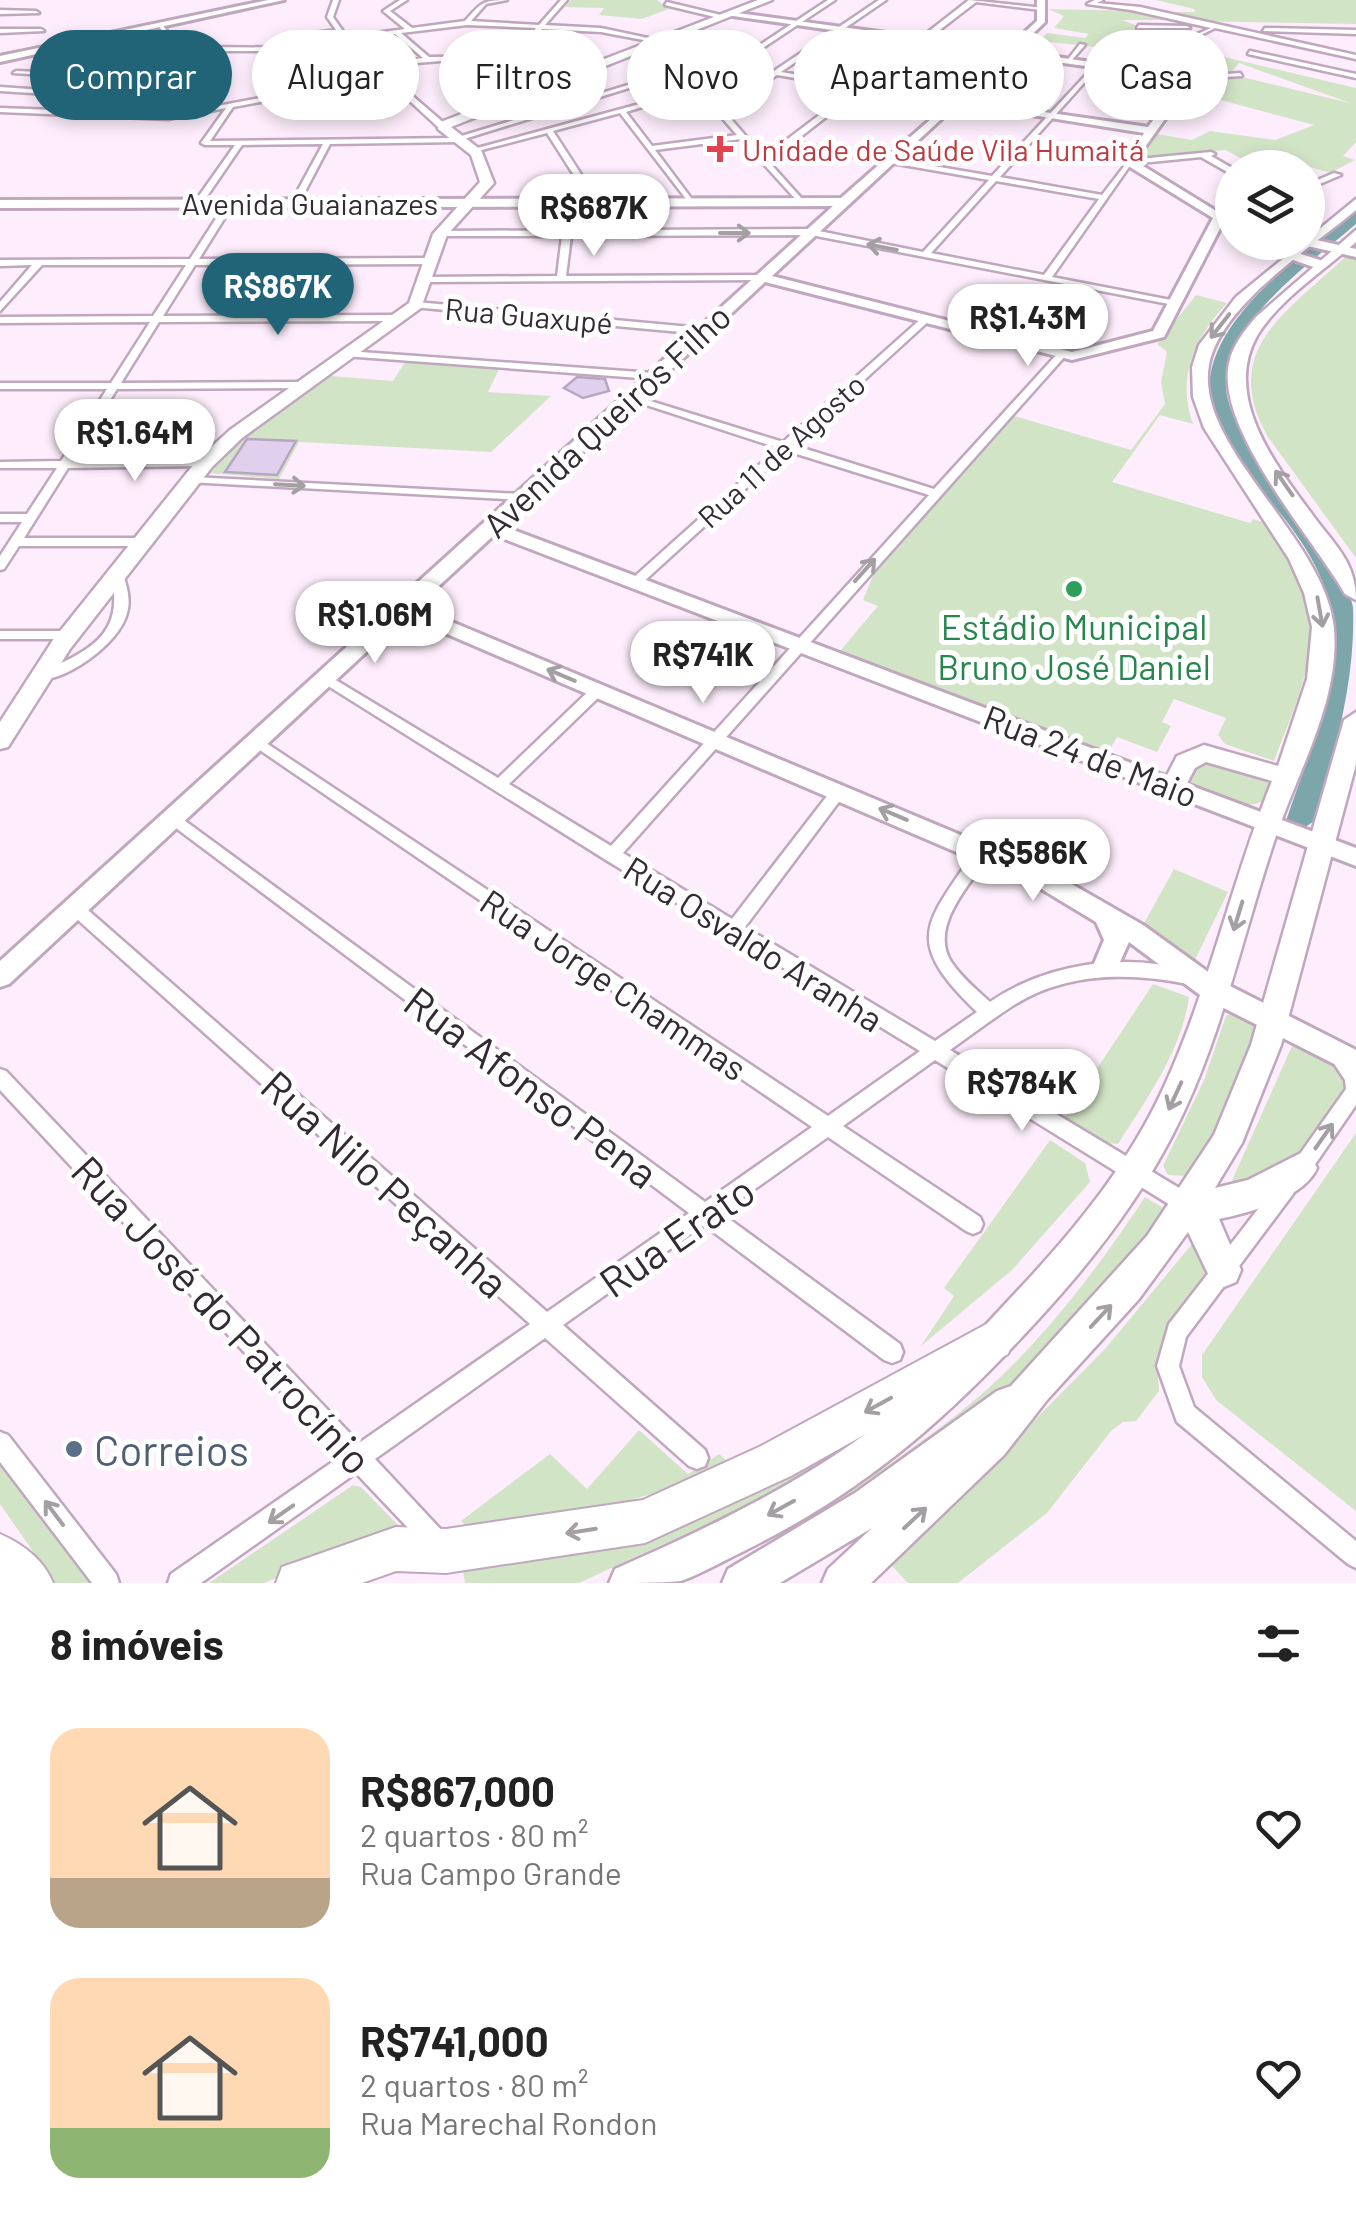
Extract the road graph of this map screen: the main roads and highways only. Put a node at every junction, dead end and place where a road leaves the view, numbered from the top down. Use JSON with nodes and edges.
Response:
{"nodes":[{"id":1,"x":258,"y":0,"type":"edge"},
{"id":2,"x":280,"y":0,"type":"edge"},
{"id":3,"x":767,"y":0,"type":"edge"},
{"id":4,"x":1041,"y":4,"type":"edge"},
{"id":5,"x":726,"y":16,"type":"junction"},
{"id":6,"x":839,"y":30,"type":"edge"},
{"id":7,"x":1032,"y":30,"type":"edge"},
{"id":8,"x":0,"y":56,"type":"edge"},
{"id":9,"x":1064,"y":60,"type":"edge"},
{"id":10,"x":1064,"y":118,"type":"edge"},
{"id":11,"x":934,"y":120,"type":"edge"},
{"id":12,"x":443,"y":126,"type":"road end"},
{"id":13,"x":460,"y":132,"type":"junction"},
{"id":14,"x":1152,"y":132,"type":"junction"},
{"id":15,"x":469,"y":202,"type":"junction"},
{"id":16,"x":800,"y":202,"type":"junction"},
{"id":17,"x":843,"y":202,"type":"junction"},
{"id":18,"x":1356,"y":203,"type":"edge"},
{"id":19,"x":0,"y":204,"type":"edge"},
{"id":20,"x":1215,"y":212,"type":"edge"},
{"id":21,"x":813,"y":229,"type":"junction"},
{"id":22,"x":1356,"y":234,"type":"edge"},
{"id":23,"x":1327,"y":246,"type":"edge"},
{"id":24,"x":1219,"y":260,"type":"edge"},
{"id":25,"x":1287,"y":260,"type":"edge"},
{"id":26,"x":1289,"y":260,"type":"edge"},
{"id":27,"x":761,"y":277,"type":"junction"},
{"id":28,"x":490,"y":527,"type":"junction"},
{"id":29,"x":1356,"y":594,"type":"edge"},
{"id":30,"x":402,"y":608,"type":"junction"},
{"id":31,"x":1356,"y":720,"type":"edge"},
{"id":32,"x":0,"y":741,"type":"edge"},
{"id":33,"x":1284,"y":776,"type":"junction"},
{"id":34,"x":1173,"y":787,"type":"junction"},
{"id":35,"x":1275,"y":826,"type":"junction"},
{"id":36,"x":1315,"y":841,"type":"junction"},
{"id":37,"x":1356,"y":857,"type":"edge"},
{"id":38,"x":1105,"y":914,"type":"junction"},
{"id":39,"x":1106,"y":966,"type":"road end"},
{"id":40,"x":0,"y":977,"type":"edge"},
{"id":41,"x":1207,"y":985,"type":"junction"},
{"id":42,"x":1273,"y":1021,"type":"junction"},
{"id":43,"x":1346,"y":1058,"type":"edge"},
{"id":44,"x":1301,"y":1168,"type":"road end"},
{"id":45,"x":1187,"y":1204,"type":"junction"},
{"id":46,"x":1224,"y":1270,"type":"road end"},
{"id":47,"x":994,"y":1340,"type":"junction"},
{"id":48,"x":1034,"y":1387,"type":"junction"},
{"id":49,"x":0,"y":1558,"type":"edge"},
{"id":50,"x":9,"y":1583,"type":"edge"},
{"id":51,"x":31,"y":1583,"type":"edge"},
{"id":52,"x":298,"y":1583,"type":"edge"},
{"id":53,"x":629,"y":1583,"type":"edge"},
{"id":54,"x":742,"y":1583,"type":"edge"},
{"id":55,"x":842,"y":1583,"type":"edge"}],
"edges":[{"from":1,"to":8,"type":"main road"},
{"from":2,"to":8,"type":"main road"},
{"from":3,"to":5,"type":"main road"},
{"from":4,"to":7,"type":"main road"},
{"from":5,"to":6,"type":"main road"},
{"from":5,"to":13,"type":"main road"},
{"from":9,"to":14,"type":"main road"},
{"from":10,"to":14,"type":"main road"},
{"from":11,"to":17,"type":"main road","name":"Avenida Queirós Filho"},
{"from":12,"to":13,"type":"main road"},
{"from":13,"to":15,"type":"main road"},
{"from":14,"to":20,"type":"main road"},
{"from":15,"to":16,"type":"main road","name":"Avenida Guaianazes"},
{"from":15,"to":19,"type":"main road","name":"Avenida Guaianazes"},
{"from":15,"to":32,"type":"main road"},
{"from":16,"to":17,"type":"main road","name":"Avenida Guaianazes"},
{"from":16,"to":21,"type":"main road"},
{"from":17,"to":21,"type":"main road","name":"Avenida Queirós Filho"},
{"from":18,"to":23,"type":"main road"},
{"from":21,"to":27,"type":"main road","name":"Avenida Queirós Filho"},
{"from":22,"to":23,"type":"main road"},
{"from":24,"to":27,"type":"main road"},
{"from":25,"to":33,"type":"main road","one_way":true},
{"from":29,"to":26,"type":"main road","one_way":true},
{"from":27,"to":28,"type":"main road","name":"Avenida Queirós Filho"},
{"from":28,"to":30,"type":"main road","name":"Avenida Queirós Filho"},
{"from":28,"to":34,"type":"main road","name":"Rua 24 de Maio"},
{"from":38,"to":30,"type":"main road","one_way":true},
{"from":30,"to":40,"type":"main road","name":"Avenida Queirós Filho"},
{"from":31,"to":36,"type":"main road"},
{"from":33,"to":34,"type":"main road"},
{"from":33,"to":35,"type":"main road"},
{"from":34,"to":35,"type":"main road","name":"Rua 24 de Maio"},
{"from":35,"to":36,"type":"main road","name":"Rua 24 de Maio"},
{"from":35,"to":41,"type":"main road","one_way":true},
{"from":36,"to":37,"type":"main road","name":"Rua 24 de Maio"},
{"from":36,"to":42,"type":"main road"},
{"from":38,"to":39,"type":"main road"},
{"from":38,"to":41,"type":"main road"},
{"from":41,"to":42,"type":"main road"},
{"from":41,"to":47,"type":"main road","one_way":true},
{"from":42,"to":43,"type":"main road"},
{"from":42,"to":45,"type":"main road"},
{"from":44,"to":45,"type":"main road"},
{"from":45,"to":46,"type":"main road"},
{"from":48,"to":45,"type":"main road","one_way":true},
{"from":47,"to":52,"type":"highway","one_way":true},
{"from":47,"to":53,"type":"main road","one_way":true},
{"from":48,"to":54,"type":"main road"},
{"from":55,"to":48,"type":"main road","one_way":true},
{"from":49,"to":50,"type":"highway"},
{"from":49,"to":51,"type":"highway"}]}
